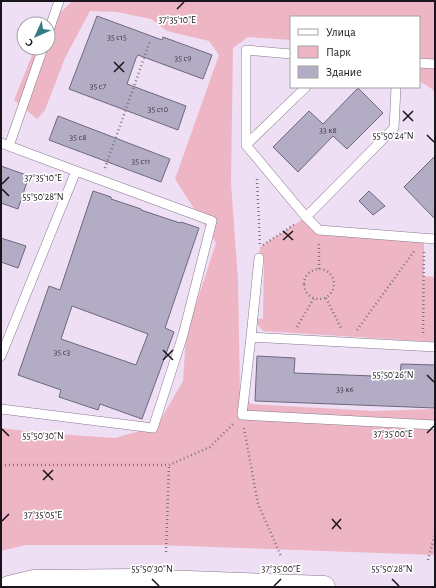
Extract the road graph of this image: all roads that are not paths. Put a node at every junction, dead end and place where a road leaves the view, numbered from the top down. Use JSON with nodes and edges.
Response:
{"nodes":[{"id":1,"x":59,"y":1,"type":"edge"},
{"id":2,"x":54,"y":16,"type":"edge"},
{"id":3,"x":290,"y":54,"type":"edge"},
{"id":4,"x":40,"y":56,"type":"edge"},
{"id":5,"x":420,"y":63,"type":"edge"},
{"id":6,"x":435,"y":64,"type":"edge"},
{"id":7,"x":305,"y":88,"type":"edge"},
{"id":8,"x":396,"y":88,"type":"edge"},
{"id":9,"x":5,"y":144,"type":"edge"},
{"id":10,"x":246,"y":145,"type":"junction"},
{"id":11,"x":76,"y":171,"type":"junction"},
{"id":12,"x":306,"y":217,"type":"junction"},
{"id":13,"x":435,"y":239,"type":"edge"},
{"id":14,"x":259,"y":258,"type":"road end"},
{"id":15,"x":251,"y":337,"type":"junction"},
{"id":16,"x":435,"y":347,"type":"edge"},
{"id":17,"x":1,"y":356,"type":"edge"},
{"id":18,"x":1,"y":409,"type":"edge"},
{"id":19,"x":435,"y":425,"type":"edge"},
{"id":20,"x":9,"y":587,"type":"edge"},
{"id":21,"x":324,"y":587,"type":"edge"}],
"edges":[{"from":1,"to":2,"type":"lane"},
{"from":3,"to":10,"type":"lane"},
{"from":4,"to":9,"type":"lane"},
{"from":5,"to":6,"type":"lane"},
{"from":7,"to":10,"type":"lane"},
{"from":8,"to":12,"type":"lane"},
{"from":9,"to":11,"type":"lane"},
{"from":10,"to":12,"type":"lane"},
{"from":11,"to":17,"type":"lane"},
{"from":11,"to":18,"type":"lane"},
{"from":12,"to":13,"type":"lane"},
{"from":14,"to":15,"type":"lane"},
{"from":15,"to":16,"type":"lane"},
{"from":15,"to":19,"type":"lane"},
{"from":20,"to":21,"type":"main road"}]}
